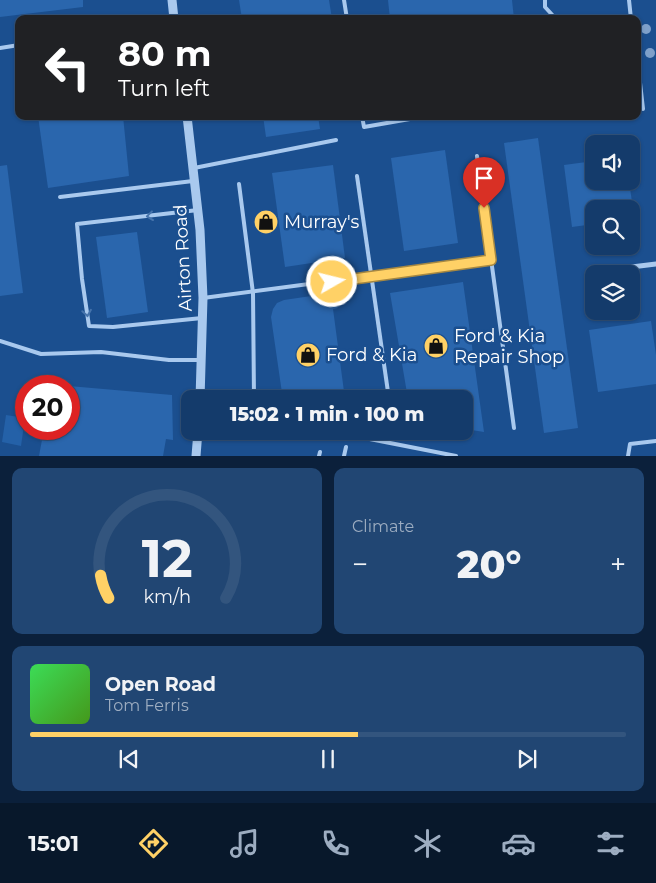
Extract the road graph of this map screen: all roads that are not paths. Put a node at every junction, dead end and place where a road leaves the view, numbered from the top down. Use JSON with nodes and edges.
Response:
{"nodes":[{"id":1,"x":172,"y":0,"type":"edge"},
{"id":2,"x":344,"y":0,"type":"edge"},
{"id":3,"x":545,"y":0,"type":"edge"},
{"id":4,"x":629,"y":0,"type":"edge"},
{"id":5,"x":174,"y":15,"type":"edge"},
{"id":6,"x":346,"y":15,"type":"edge"},
{"id":7,"x":552,"y":15,"type":"edge"},
{"id":8,"x":631,"y":15,"type":"edge"},
{"id":9,"x":15,"y":46,"type":"edge"},
{"id":10,"x":0,"y":48,"type":"edge"},
{"id":11,"x":641,"y":91,"type":"edge"},
{"id":12,"x":643,"y":109,"type":"dead end"},
{"id":13,"x":188,"y":120,"type":"edge"},
{"id":14,"x":363,"y":120,"type":"edge"},
{"id":15,"x":404,"y":120,"type":"edge"},
{"id":16,"x":336,"y":140,"type":"dead end"},
{"id":17,"x":477,"y":156,"type":"dead end"},
{"id":18,"x":194,"y":168,"type":"junction"},
{"id":19,"x":357,"y":176,"type":"dead end"},
{"id":20,"x":195,"y":181,"type":"junction"},
{"id":21,"x":238,"y":184,"type":"dead end"},
{"id":22,"x":60,"y":197,"type":"dead end"},
{"id":23,"x":198,"y":210,"type":"junction"},
{"id":24,"x":491,"y":260,"type":"junction"},
{"id":25,"x":656,"y":264,"type":"edge"},
{"id":26,"x":640,"y":266,"type":"edge"},
{"id":27,"x":371,"y":277,"type":"junction"},
{"id":28,"x":253,"y":293,"type":"junction"},
{"id":29,"x":203,"y":298,"type":"junction"},
{"id":30,"x":203,"y":318,"type":"junction"},
{"id":31,"x":0,"y":341,"type":"edge"},
{"id":32,"x":201,"y":360,"type":"junction"},
{"id":33,"x":200,"y":390,"type":"edge"},
{"id":34,"x":254,"y":390,"type":"edge"},
{"id":35,"x":387,"y":390,"type":"edge"},
{"id":36,"x":514,"y":428,"type":"dead end"},
{"id":37,"x":197,"y":440,"type":"edge"},
{"id":38,"x":375,"y":440,"type":"edge"},
{"id":39,"x":656,"y":441,"type":"edge"},
{"id":40,"x":346,"y":448,"type":"dead end"},
{"id":41,"x":196,"y":456,"type":"edge"},
{"id":42,"x":344,"y":456,"type":"edge"},
{"id":43,"x":456,"y":456,"type":"edge"},
{"id":44,"x":628,"y":456,"type":"edge"}],
"edges":[{"from":1,"to":5,"type":"street"},
{"from":2,"to":6,"type":"lane"},
{"from":3,"to":7,"type":"lane"},
{"from":4,"to":8,"type":"lane"},
{"from":9,"to":10,"type":"lane"},
{"from":11,"to":12,"type":"lane"},
{"from":13,"to":18,"type":"street","name":"Airton Road"},
{"from":14,"to":15,"type":"lane"},
{"from":16,"to":18,"type":"lane"},
{"from":17,"to":24,"type":"lane"},
{"from":18,"to":20,"type":"street","name":"Airton Road"},
{"from":19,"to":27,"type":"lane"},
{"from":20,"to":22,"type":"lane"},
{"from":20,"to":23,"type":"street","name":"Airton Road"},
{"from":21,"to":28,"type":"lane"},
{"from":23,"to":29,"type":"street","name":"Airton Road"},
{"from":23,"to":30,"type":"lane","one_way":true},
{"from":24,"to":27,"type":"lane"},
{"from":24,"to":36,"type":"lane"},
{"from":25,"to":26,"type":"street"},
{"from":27,"to":28,"type":"lane"},
{"from":27,"to":35,"type":"lane"},
{"from":28,"to":29,"type":"lane"},
{"from":28,"to":34,"type":"lane"},
{"from":29,"to":30,"type":"street","name":"Airton Road"},
{"from":30,"to":32,"type":"street","name":"Airton Road"},
{"from":31,"to":32,"type":"lane"},
{"from":32,"to":33,"type":"street","name":"Airton Road"},
{"from":37,"to":41,"type":"street"},
{"from":38,"to":43,"type":"lane"},
{"from":39,"to":44,"type":"lane"},
{"from":40,"to":42,"type":"lane"}]}
